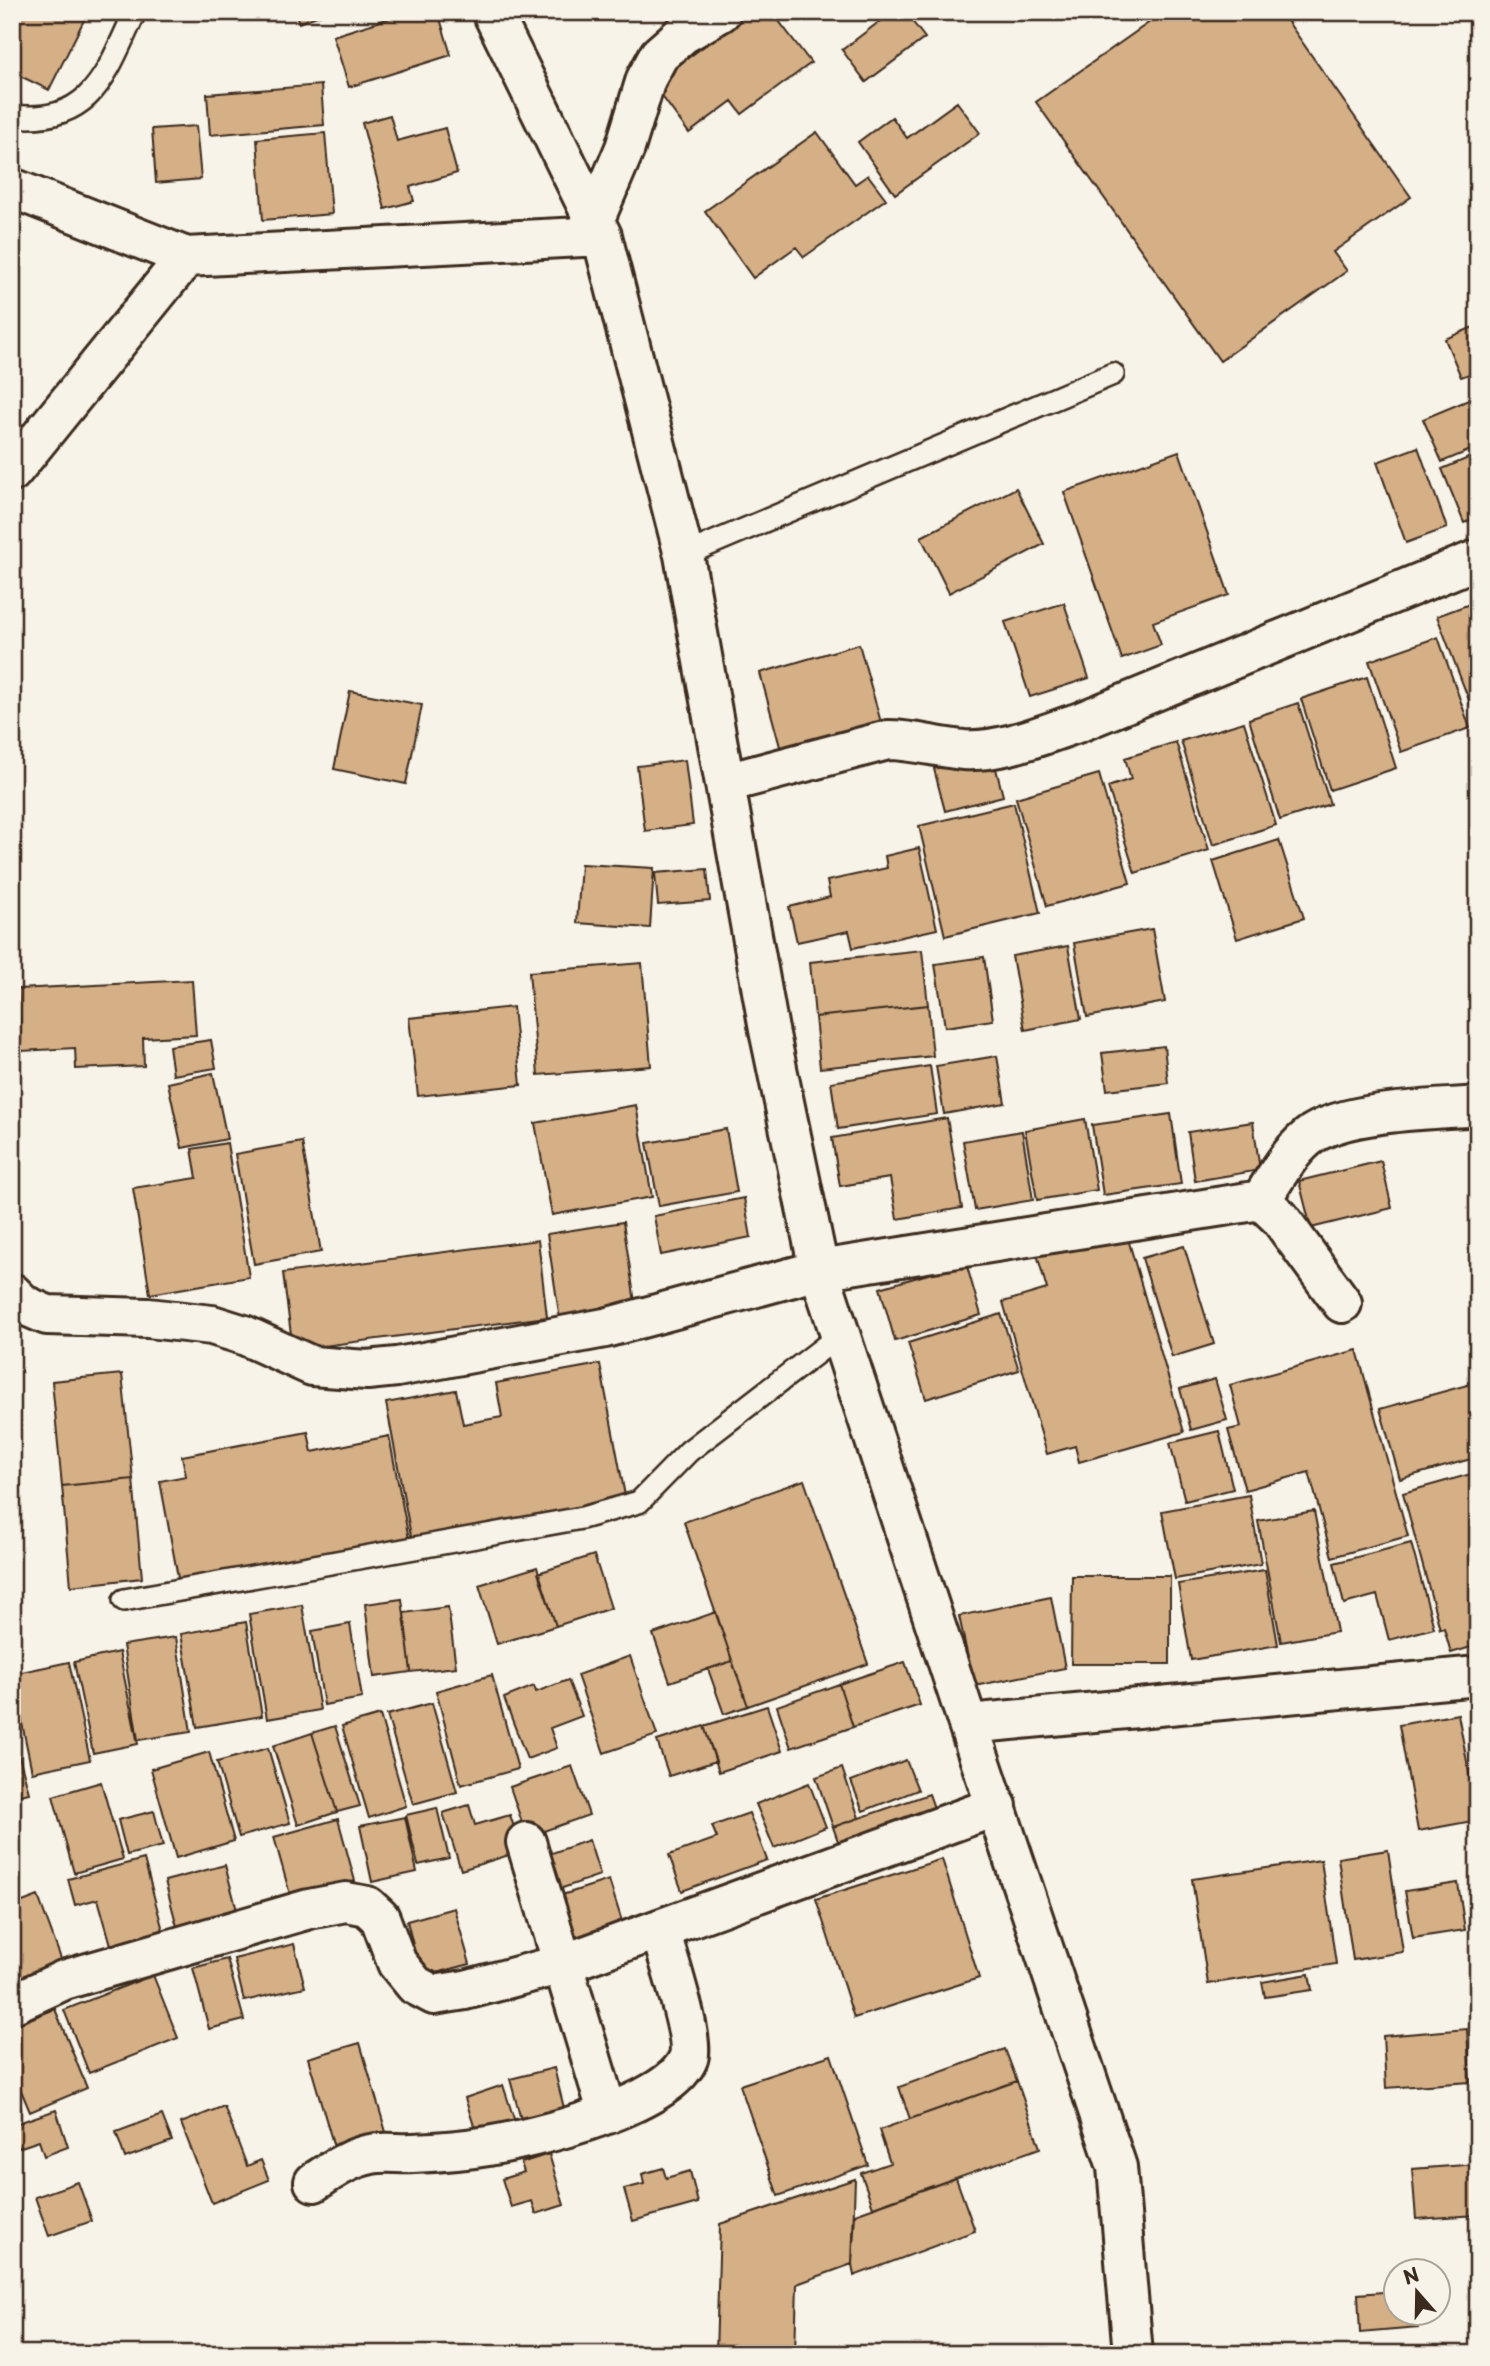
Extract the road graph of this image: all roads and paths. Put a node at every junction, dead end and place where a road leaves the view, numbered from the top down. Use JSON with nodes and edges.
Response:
{"nodes":[{"id":1,"x":135,"y":12,"type":"edge"},
{"id":2,"x":492,"y":12,"type":"edge"},
{"id":3,"x":721,"y":12,"type":"edge"},
{"id":4,"x":12,"y":116,"type":"edge"},
{"id":5,"x":12,"y":188,"type":"edge"},
{"id":6,"x":598,"y":228,"type":"junction"},
{"id":7,"x":186,"y":257,"type":"junction"},
{"id":8,"x":1113,"y":374,"type":"dead end"},
{"id":9,"x":12,"y":472,"type":"edge"},
{"id":10,"x":684,"y":555,"type":"junction"},
{"id":11,"x":1478,"y":559,"type":"edge"},
{"id":12,"x":726,"y":783,"type":"junction"},
{"id":13,"x":1478,"y":1106,"type":"edge"},
{"id":14,"x":1261,"y":1200,"type":"junction"},
{"id":15,"x":819,"y":1270,"type":"junction"},
{"id":16,"x":12,"y":1293,"type":"edge"},
{"id":17,"x":1342,"y":1303,"type":"dead end"},
{"id":18,"x":841,"y":1335,"type":"junction"},
{"id":19,"x":124,"y":1600,"type":"dead end"},
{"id":20,"x":1478,"y":1676,"type":"edge"},
{"id":21,"x":968,"y":1724,"type":"junction"},
{"id":22,"x":997,"y":1806,"type":"junction"},
{"id":23,"x":526,"y":1843,"type":"dead end"},
{"id":24,"x":660,"y":1929,"type":"junction"},
{"id":25,"x":563,"y":1964,"type":"junction"},
{"id":26,"x":12,"y":2004,"type":"edge"},
{"id":27,"x":608,"y":2114,"type":"junction"},
{"id":28,"x":314,"y":2182,"type":"dead end"},
{"id":29,"x":1133,"y":2354,"type":"edge"}],
"edges":[{"from":1,"to":4,"type":"lane"},
{"from":2,"to":6,"type":"street"},
{"from":3,"to":6,"type":"street"},
{"from":5,"to":7,"type":"street"},
{"from":6,"to":7,"type":"street"},
{"from":6,"to":10,"type":"street"},
{"from":7,"to":9,"type":"street"},
{"from":8,"to":10,"type":"lane"},
{"from":10,"to":12,"type":"street"},
{"from":11,"to":12,"type":"street"},
{"from":12,"to":15,"type":"street"},
{"from":13,"to":14,"type":"street"},
{"from":14,"to":15,"type":"street"},
{"from":14,"to":17,"type":"street"},
{"from":15,"to":16,"type":"street"},
{"from":15,"to":18,"type":"street"},
{"from":18,"to":19,"type":"lane"},
{"from":18,"to":21,"type":"street"},
{"from":20,"to":21,"type":"street"},
{"from":21,"to":22,"type":"street"},
{"from":22,"to":24,"type":"street"},
{"from":22,"to":29,"type":"street"},
{"from":23,"to":25,"type":"street"},
{"from":24,"to":25,"type":"street"},
{"from":24,"to":27,"type":"street"},
{"from":25,"to":26,"type":"street"},
{"from":25,"to":27,"type":"street"},
{"from":27,"to":28,"type":"street"}]}
